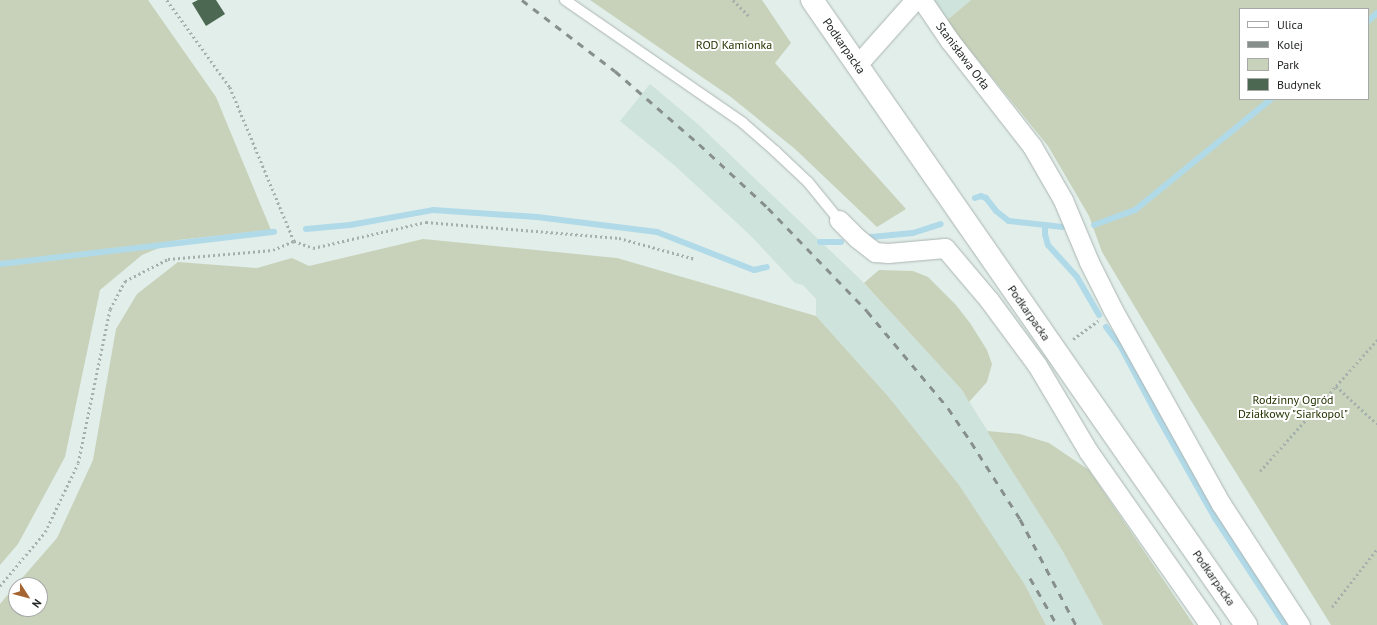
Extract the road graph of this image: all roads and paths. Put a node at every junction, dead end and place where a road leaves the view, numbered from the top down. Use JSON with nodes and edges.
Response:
{"nodes":[{"id":1,"x":167,"y":0,"type":"edge"},
{"id":2,"x":564,"y":0,"type":"edge"},
{"id":3,"x":733,"y":0,"type":"edge"},
{"id":4,"x":812,"y":0,"type":"edge"},
{"id":5,"x":915,"y":0,"type":"edge"},
{"id":6,"x":922,"y":0,"type":"edge"},
{"id":7,"x":750,"y":17,"type":"dead end"},
{"id":8,"x":857,"y":65,"type":"junction"},
{"id":9,"x":839,"y":220,"type":"joint"},
{"id":10,"x":294,"y":241,"type":"junction"},
{"id":11,"x":696,"y":260,"type":"dead end"},
{"id":12,"x":1113,"y":310,"type":"junction"},
{"id":13,"x":1377,"y":340,"type":"edge"},
{"id":14,"x":1069,"y":342,"type":"dead end"},
{"id":15,"x":1336,"y":386,"type":"junction"},
{"id":16,"x":1377,"y":424,"type":"edge"},
{"id":17,"x":1260,"y":471,"type":"dead end"},
{"id":18,"x":1377,"y":549,"type":"edge"},
{"id":19,"x":0,"y":586,"type":"edge"},
{"id":20,"x":1332,"y":607,"type":"dead end"},
{"id":21,"x":1210,"y":625,"type":"edge"},
{"id":22,"x":1246,"y":625,"type":"edge"},
{"id":23,"x":1300,"y":625,"type":"edge"}],
"edges":[{"from":1,"to":10,"type":"path"},
{"from":2,"to":9,"type":"lane"},
{"from":3,"to":7,"type":"path"},
{"from":4,"to":8,"type":"main road","name":"Podkarpacka"},
{"from":5,"to":8,"type":"street"},
{"from":6,"to":12,"type":"street","name":"Stanisława Orła"},
{"from":8,"to":22,"type":"main road","name":"Podkarpacka"},
{"from":9,"to":21,"type":"street"},
{"from":10,"to":11,"type":"path"},
{"from":10,"to":19,"type":"path"},
{"from":12,"to":14,"type":"path"},
{"from":12,"to":23,"type":"street","name":"Stanisława Orła"},
{"from":13,"to":15,"type":"path"},
{"from":15,"to":16,"type":"path"},
{"from":15,"to":17,"type":"path"},
{"from":18,"to":20,"type":"path"}]}
